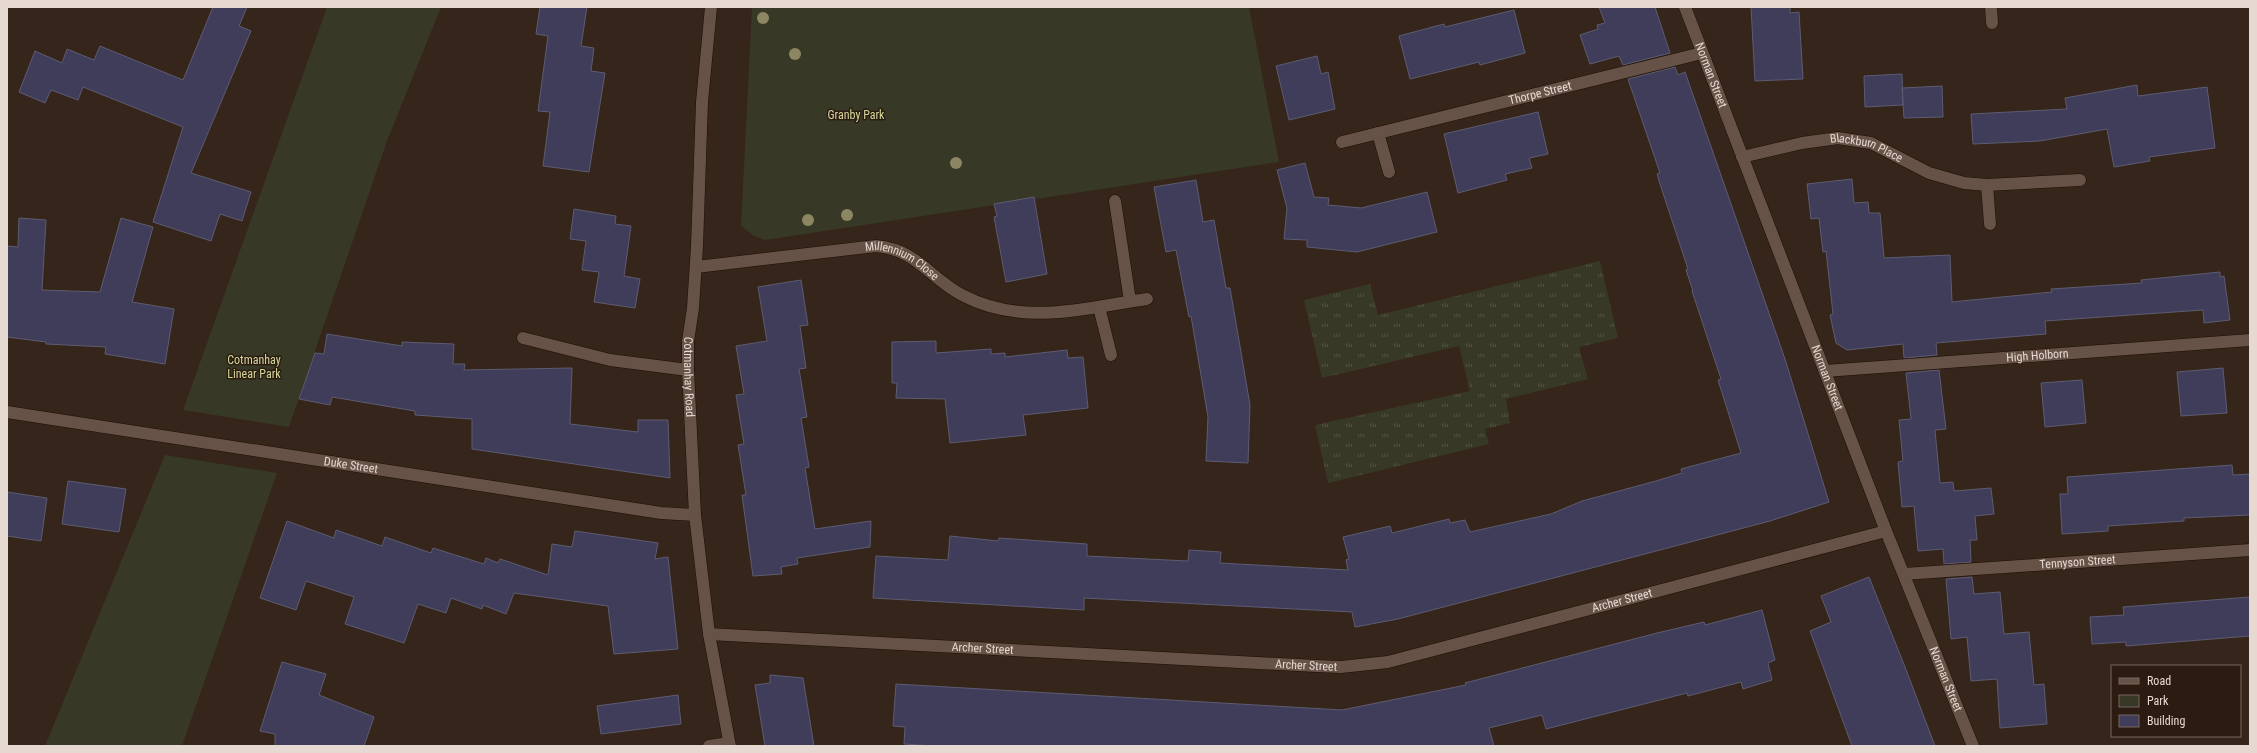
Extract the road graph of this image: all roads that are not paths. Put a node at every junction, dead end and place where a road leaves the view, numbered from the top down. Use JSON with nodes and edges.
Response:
{"nodes":[{"id":1,"x":711,"y":7,"type":"edge"},
{"id":2,"x":1685,"y":7,"type":"edge"},
{"id":3,"x":1991,"y":7,"type":"edge"},
{"id":4,"x":1992,"y":23,"type":"dead end"},
{"id":5,"x":1702,"y":53,"type":"junction"},
{"id":6,"x":1378,"y":133,"type":"junction"},
{"id":7,"x":1342,"y":142,"type":"dead end"},
{"id":8,"x":1742,"y":157,"type":"junction"},
{"id":9,"x":1389,"y":172,"type":"dead end"},
{"id":10,"x":2080,"y":180,"type":"dead end"},
{"id":11,"x":1987,"y":185,"type":"junction"},
{"id":12,"x":1115,"y":201,"type":"dead end"},
{"id":13,"x":1990,"y":224,"type":"dead end"},
{"id":14,"x":696,"y":267,"type":"junction"},
{"id":15,"x":1147,"y":299,"type":"dead end"},
{"id":16,"x":1130,"y":301,"type":"junction"},
{"id":17,"x":1099,"y":307,"type":"junction"},
{"id":18,"x":523,"y":338,"type":"dead end"},
{"id":19,"x":2250,"y":340,"type":"edge"},
{"id":20,"x":1111,"y":355,"type":"dead end"},
{"id":21,"x":688,"y":370,"type":"junction"},
{"id":22,"x":1825,"y":371,"type":"junction"},
{"id":23,"x":7,"y":412,"type":"edge"},
{"id":24,"x":695,"y":515,"type":"junction"},
{"id":25,"x":1886,"y":531,"type":"junction"},
{"id":26,"x":2250,"y":550,"type":"edge"},
{"id":27,"x":1904,"y":574,"type":"junction"},
{"id":28,"x":709,"y":634,"type":"junction"},
{"id":29,"x":729,"y":745,"type":"edge"},
{"id":30,"x":709,"y":746,"type":"edge"},
{"id":31,"x":1973,"y":746,"type":"edge"}],
"edges":[{"from":1,"to":14,"type":"street","name":"Cotmanhay Road"},
{"from":2,"to":5,"type":"street","name":"Norman Street"},
{"from":3,"to":4,"type":"street"},
{"from":5,"to":6,"type":"street","name":"Thorpe Street"},
{"from":5,"to":8,"type":"street","name":"Norman Street"},
{"from":6,"to":7,"type":"street","name":"Thorpe Street"},
{"from":6,"to":9,"type":"street"},
{"from":8,"to":11,"type":"street","name":"Blackburn Place"},
{"from":8,"to":22,"type":"street","name":"Norman Street"},
{"from":10,"to":11,"type":"street","name":"Blackburn Place"},
{"from":11,"to":13,"type":"street"},
{"from":12,"to":16,"type":"street"},
{"from":14,"to":17,"type":"street","name":"Millennium Close"},
{"from":14,"to":21,"type":"street","name":"Cotmanhay Road"},
{"from":15,"to":16,"type":"street","name":"Millennium Close"},
{"from":16,"to":17,"type":"street","name":"Millennium Close"},
{"from":17,"to":20,"type":"street"},
{"from":18,"to":21,"type":"street"},
{"from":19,"to":22,"type":"street","name":"High Holborn"},
{"from":21,"to":24,"type":"street","name":"Cotmanhay Road"},
{"from":22,"to":25,"type":"street","name":"Norman Street"},
{"from":23,"to":24,"type":"street","name":"Duke Street"},
{"from":24,"to":28,"type":"street","name":"Cotmanhay Road"},
{"from":25,"to":27,"type":"street","name":"Norman Street"},
{"from":25,"to":28,"type":"street","name":"Archer Street"},
{"from":26,"to":27,"type":"street","name":"Tennyson Street"},
{"from":27,"to":31,"type":"street","name":"Norman Street"},
{"from":28,"to":29,"type":"street","name":"Cotmanhay Road"},
{"from":29,"to":30,"type":"street"}]}
